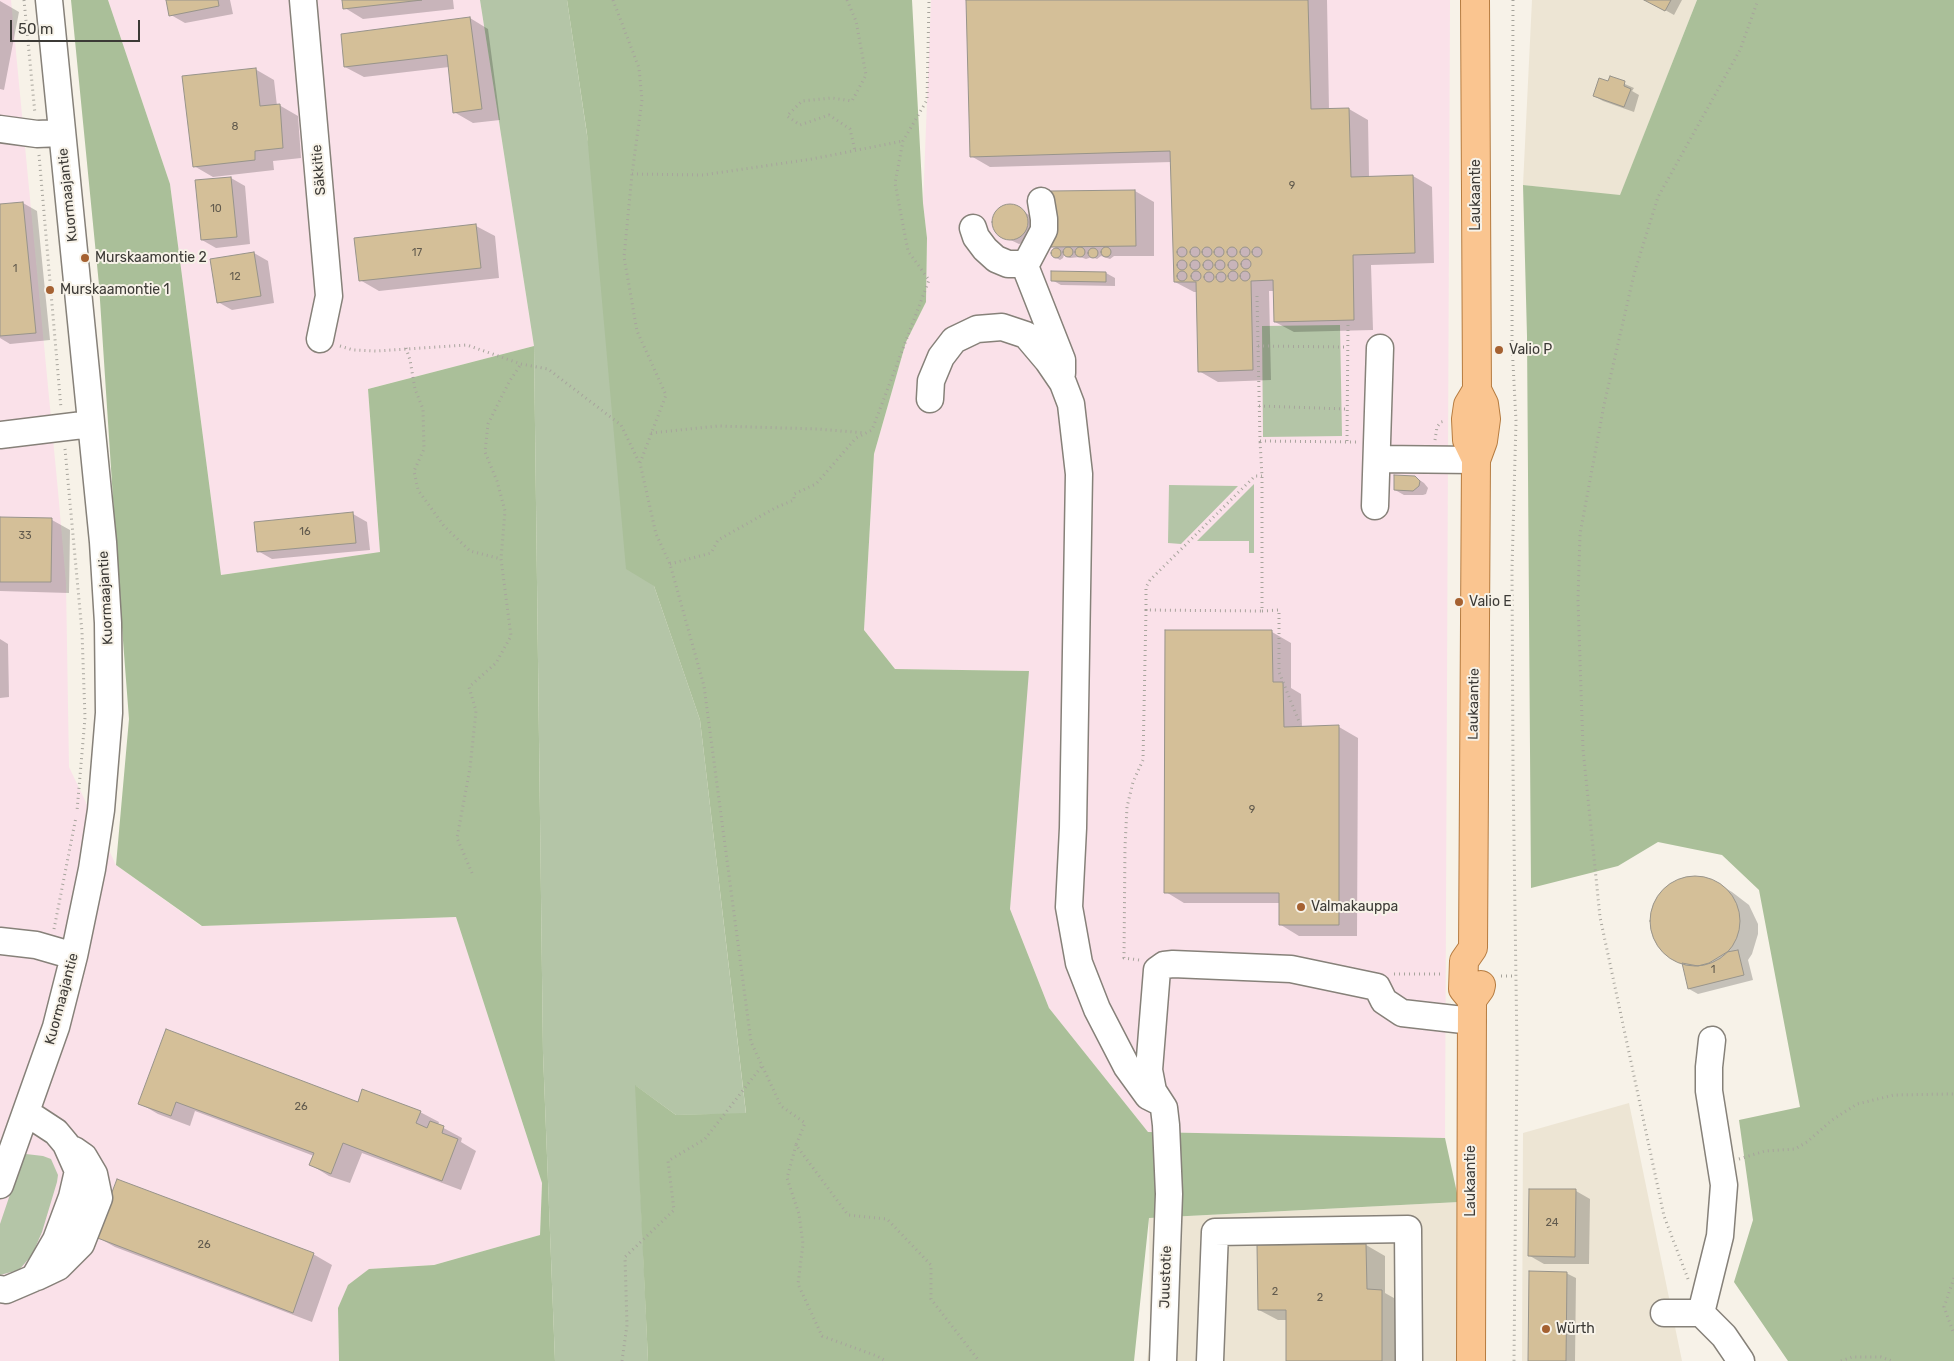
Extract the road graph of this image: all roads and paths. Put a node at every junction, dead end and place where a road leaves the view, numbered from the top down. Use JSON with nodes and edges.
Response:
{"nodes":[{"id":1,"x":24,"y":0,"type":"edge"},
{"id":2,"x":49,"y":0,"type":"edge"},
{"id":3,"x":303,"y":0,"type":"edge"},
{"id":4,"x":613,"y":0,"type":"edge"},
{"id":5,"x":847,"y":0,"type":"edge"},
{"id":6,"x":928,"y":0,"type":"edge"},
{"id":7,"x":1475,"y":0,"type":"edge"},
{"id":8,"x":1512,"y":0,"type":"edge"},
{"id":9,"x":1758,"y":0,"type":"edge"},
{"id":10,"x":0,"y":129,"type":"edge"},
{"id":11,"x":50,"y":133,"type":"junction"},
{"id":12,"x":903,"y":140,"type":"junction"},
{"id":13,"x":856,"y":151,"type":"junction"},
{"id":14,"x":632,"y":174,"type":"junction"},
{"id":15,"x":1041,"y":201,"type":"dead end"},
{"id":16,"x":973,"y":228,"type":"dead end"},
{"id":17,"x":1025,"y":266,"type":"junction"},
{"id":18,"x":1257,"y":296,"type":"dead end"},
{"id":19,"x":1348,"y":322,"type":"dead end"},
{"id":20,"x":320,"y":339,"type":"joint"},
{"id":21,"x":1258,"y":346,"type":"junction"},
{"id":22,"x":1348,"y":347,"type":"junction"},
{"id":23,"x":406,"y":348,"type":"junction"},
{"id":24,"x":1380,"y":348,"type":"dead end"},
{"id":25,"x":521,"y":364,"type":"junction"},
{"id":26,"x":1063,"y":383,"type":"junction"},
{"id":27,"x":930,"y":399,"type":"dead end"},
{"id":28,"x":1259,"y":406,"type":"junction"},
{"id":29,"x":1347,"y":409,"type":"junction"},
{"id":30,"x":91,"y":424,"type":"junction"},
{"id":31,"x":63,"y":428,"type":"junction"},
{"id":32,"x":651,"y":433,"type":"junction"},
{"id":33,"x":866,"y":433,"type":"junction"},
{"id":34,"x":0,"y":435,"type":"edge"},
{"id":35,"x":1260,"y":441,"type":"junction"},
{"id":36,"x":1347,"y":441,"type":"junction"},
{"id":37,"x":1377,"y":452,"type":"junction"},
{"id":38,"x":1476,"y":460,"type":"junction"},
{"id":39,"x":640,"y":463,"type":"junction"},
{"id":40,"x":1262,"y":476,"type":"junction"},
{"id":41,"x":1376,"y":506,"type":"dead end"},
{"id":42,"x":501,"y":559,"type":"junction"},
{"id":43,"x":670,"y":564,"type":"junction"},
{"id":44,"x":1146,"y":610,"type":"junction"},
{"id":45,"x":1262,"y":611,"type":"junction"},
{"id":46,"x":1300,"y":724,"type":"dead end"},
{"id":47,"x":472,"y":873,"type":"dead end"},
{"id":48,"x":0,"y":941,"type":"edge"},
{"id":49,"x":50,"y":948,"type":"junction"},
{"id":50,"x":74,"y":956,"type":"junction"},
{"id":51,"x":1167,"y":965,"type":"junction"},
{"id":52,"x":1389,"y":974,"type":"dead end"},
{"id":53,"x":1472,"y":975,"type":"junction"},
{"id":54,"x":1515,"y":976,"type":"junction"},
{"id":55,"x":1472,"y":1011,"type":"junction"},
{"id":56,"x":1712,"y":1040,"type":"dead end"},
{"id":57,"x":762,"y":1066,"type":"junction"},
{"id":58,"x":1954,"y":1094,"type":"edge"},
{"id":59,"x":1160,"y":1102,"type":"junction"},
{"id":60,"x":26,"y":1113,"type":"junction"},
{"id":61,"x":796,"y":1145,"type":"junction"},
{"id":62,"x":1721,"y":1165,"type":"junction"},
{"id":63,"x":0,"y":1185,"type":"edge"},
{"id":64,"x":1954,"y":1278,"type":"edge"},
{"id":65,"x":0,"y":1289,"type":"edge"},
{"id":66,"x":1664,"y":1313,"type":"dead end"},
{"id":67,"x":1701,"y":1313,"type":"junction"},
{"id":68,"x":1954,"y":1334,"type":"edge"},
{"id":69,"x":622,"y":1361,"type":"edge"},
{"id":70,"x":886,"y":1361,"type":"edge"},
{"id":71,"x":979,"y":1361,"type":"edge"},
{"id":72,"x":1163,"y":1361,"type":"edge"},
{"id":73,"x":1210,"y":1361,"type":"edge"},
{"id":74,"x":1409,"y":1361,"type":"edge"},
{"id":75,"x":1471,"y":1361,"type":"edge"},
{"id":76,"x":1514,"y":1361,"type":"edge"},
{"id":77,"x":1741,"y":1361,"type":"edge"},
{"id":78,"x":1840,"y":1361,"type":"edge"},
{"id":79,"x":1892,"y":1361,"type":"edge"}],
"edges":[{"from":1,"to":11,"type":"path"},
{"from":2,"to":11,"type":"street","name":"Kuormaajantie"},
{"from":3,"to":20,"type":"street","name":"Säkkitie"},
{"from":4,"to":14,"type":"path"},
{"from":5,"to":13,"type":"path"},
{"from":6,"to":12,"type":"path"},
{"from":7,"to":38,"type":"main road","name":"Laukaantie"},
{"from":8,"to":54,"type":"path"},
{"from":9,"to":67,"type":"path"},
{"from":10,"to":11,"type":"street"},
{"from":11,"to":30,"type":"street","name":"Kuormaajantie"},
{"from":11,"to":31,"type":"path"},
{"from":12,"to":13,"type":"path"},
{"from":12,"to":33,"type":"path"},
{"from":13,"to":14,"type":"path"},
{"from":14,"to":32,"type":"path"},
{"from":15,"to":17,"type":"street"},
{"from":16,"to":17,"type":"street"},
{"from":17,"to":26,"type":"street"},
{"from":18,"to":21,"type":"path"},
{"from":19,"to":22,"type":"path"},
{"from":20,"to":23,"type":"path"},
{"from":21,"to":22,"type":"path"},
{"from":21,"to":28,"type":"path"},
{"from":22,"to":29,"type":"path"},
{"from":23,"to":25,"type":"path"},
{"from":23,"to":42,"type":"path"},
{"from":24,"to":37,"type":"street"},
{"from":25,"to":39,"type":"path"},
{"from":25,"to":42,"type":"path"},
{"from":26,"to":27,"type":"street"},
{"from":26,"to":59,"type":"street"},
{"from":28,"to":29,"type":"path"},
{"from":28,"to":35,"type":"path"},
{"from":29,"to":36,"type":"path"},
{"from":30,"to":31,"type":"street"},
{"from":30,"to":50,"type":"street","name":"Kuormaajantie"},
{"from":31,"to":34,"type":"street"},
{"from":31,"to":49,"type":"path"},
{"from":32,"to":33,"type":"path"},
{"from":32,"to":39,"type":"path"},
{"from":33,"to":43,"type":"path"},
{"from":35,"to":36,"type":"path"},
{"from":35,"to":40,"type":"path"},
{"from":36,"to":37,"type":"path"},
{"from":37,"to":38,"type":"street"},
{"from":37,"to":41,"type":"street"},
{"from":38,"to":53,"type":"main road","name":"Laukaantie"},
{"from":39,"to":43,"type":"path"},
{"from":40,"to":44,"type":"path"},
{"from":40,"to":45,"type":"path"},
{"from":42,"to":47,"type":"path"},
{"from":43,"to":57,"type":"path"},
{"from":44,"to":45,"type":"path"},
{"from":44,"to":51,"type":"path"},
{"from":45,"to":46,"type":"path"},
{"from":48,"to":49,"type":"street"},
{"from":49,"to":50,"type":"street"},
{"from":50,"to":60,"type":"street","name":"Kuormaajantie"},
{"from":51,"to":55,"type":"street"},
{"from":51,"to":59,"type":"street","name":"Juustotie"},
{"from":52,"to":53,"type":"path"},
{"from":53,"to":54,"type":"path"},
{"from":53,"to":55,"type":"main road","name":"Laukaantie"},
{"from":54,"to":76,"type":"path"},
{"from":55,"to":75,"type":"main road","name":"Laukaantie"},
{"from":56,"to":62,"type":"street"},
{"from":57,"to":61,"type":"path"},
{"from":57,"to":69,"type":"path"},
{"from":58,"to":62,"type":"path"},
{"from":59,"to":72,"type":"street","name":"Juustotie"},
{"from":60,"to":63,"type":"street","name":"Kuormaajantie"},
{"from":60,"to":65,"type":"street"},
{"from":61,"to":70,"type":"path"},
{"from":61,"to":71,"type":"path"},
{"from":62,"to":67,"type":"street"},
{"from":64,"to":68,"type":"path"},
{"from":66,"to":67,"type":"street"},
{"from":67,"to":77,"type":"street"},
{"from":73,"to":74,"type":"street"},
{"from":78,"to":79,"type":"path"}]}
